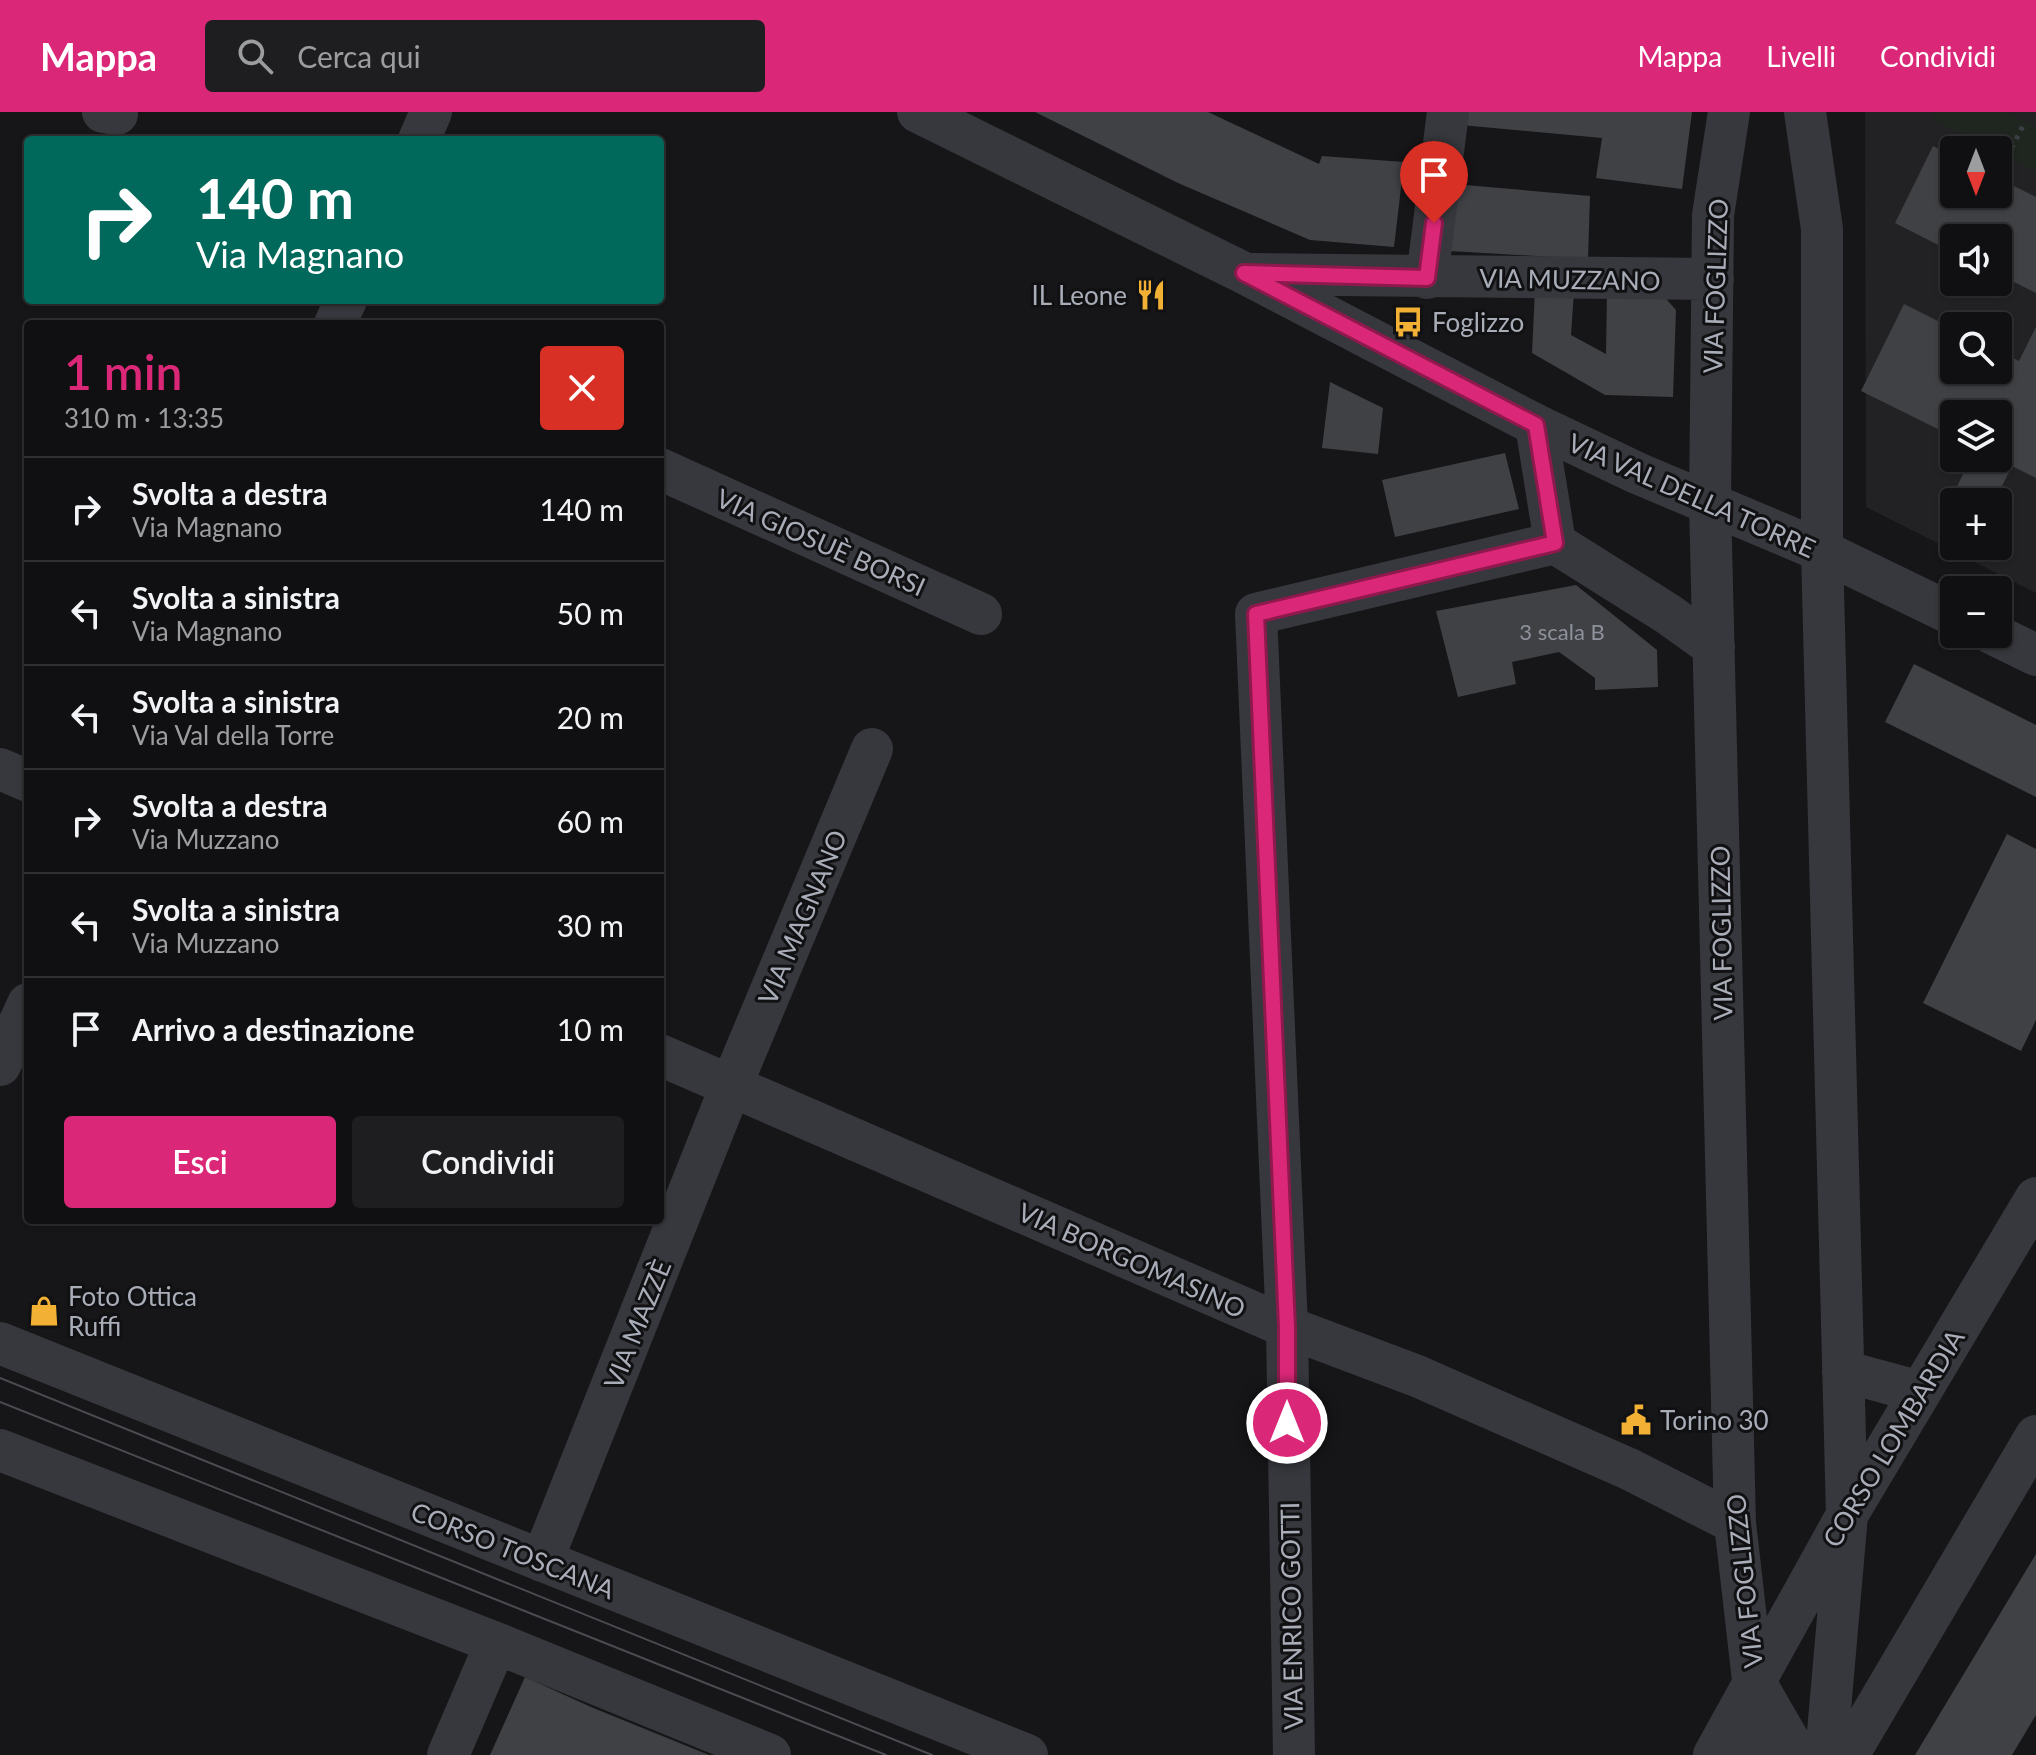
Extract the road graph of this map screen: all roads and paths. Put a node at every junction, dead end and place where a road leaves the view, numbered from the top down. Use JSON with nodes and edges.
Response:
{"nodes":[{"id":1,"x":431,"y":112,"type":"edge"},
{"id":2,"x":1448,"y":112,"type":"edge"},
{"id":3,"x":1729,"y":112,"type":"edge"},
{"id":4,"x":1805,"y":112,"type":"edge"},
{"id":5,"x":922,"y":113,"type":"edge"},
{"id":6,"x":2025,"y":122,"type":"dead end"},
{"id":7,"x":421,"y":136,"type":"edge"},
{"id":8,"x":2012,"y":147,"type":"edge"},
{"id":9,"x":1244,"y":273,"type":"junction"},
{"id":10,"x":1427,"y":278,"type":"junction"},
{"id":11,"x":1713,"y":279,"type":"junction"},
{"id":12,"x":1536,"y":425,"type":"junction"},
{"id":13,"x":664,"y":471,"type":"edge"},
{"id":14,"x":1710,"y":504,"type":"junction"},
{"id":15,"x":1555,"y":543,"type":"junction"},
{"id":16,"x":1822,"y":551,"type":"junction"},
{"id":17,"x":1940,"y":608,"type":"edge"},
{"id":18,"x":981,"y":614,"type":"dead end"},
{"id":19,"x":2012,"y":643,"type":"edge"},
{"id":20,"x":1714,"y":647,"type":"junction"},
{"id":21,"x":2036,"y":655,"type":"edge"},
{"id":22,"x":872,"y":749,"type":"dead end"},
{"id":23,"x":0,"y":769,"type":"edge"},
{"id":24,"x":24,"y":779,"type":"edge"},
{"id":25,"x":24,"y":1013,"type":"edge"},
{"id":26,"x":664,"y":1057,"type":"edge"},
{"id":27,"x":0,"y":1065,"type":"edge"},
{"id":28,"x":731,"y":1086,"type":"junction"},
{"id":29,"x":2036,"y":1198,"type":"edge"},
{"id":30,"x":1287,"y":1327,"type":"junction"},
{"id":31,"x":0,"y":1343,"type":"edge"},
{"id":32,"x":1843,"y":1371,"type":"junction"},
{"id":33,"x":1920,"y":1392,"type":"junction"},
{"id":34,"x":2036,"y":1436,"type":"edge"},
{"id":35,"x":0,"y":1450,"type":"edge"},
{"id":36,"x":1847,"y":1515,"type":"junction"},
{"id":37,"x":1735,"y":1523,"type":"junction"},
{"id":38,"x":542,"y":1561,"type":"junction"},
{"id":39,"x":496,"y":1643,"type":"junction"},
{"id":40,"x":1753,"y":1680,"type":"junction"},
{"id":41,"x":448,"y":1755,"type":"edge"},
{"id":42,"x":770,"y":1755,"type":"edge"},
{"id":43,"x":1027,"y":1755,"type":"edge"},
{"id":44,"x":1294,"y":1755,"type":"edge"},
{"id":45,"x":1714,"y":1755,"type":"edge"},
{"id":46,"x":1757,"y":1755,"type":"edge"},
{"id":47,"x":1797,"y":1755,"type":"edge"},
{"id":48,"x":1826,"y":1755,"type":"edge"},
{"id":49,"x":1848,"y":1755,"type":"edge"}],
"edges":[{"from":1,"to":7,"type":"street"},
{"from":2,"to":10,"type":"street"},
{"from":3,"to":11,"type":"street","name":"VIA FOGLIZZO"},
{"from":4,"to":16,"type":"street"},
{"from":5,"to":9,"type":"street","name":"VIA VAL DELLA TORRE"},
{"from":6,"to":8,"type":"path"},
{"from":9,"to":10,"type":"street","name":"VIA MUZZANO"},
{"from":9,"to":12,"type":"street","name":"VIA VAL DELLA TORRE"},
{"from":10,"to":11,"type":"street","name":"VIA MUZZANO"},
{"from":11,"to":14,"type":"street","name":"VIA FOGLIZZO"},
{"from":12,"to":14,"type":"street","name":"VIA VAL DELLA TORRE"},
{"from":12,"to":15,"type":"street"},
{"from":13,"to":18,"type":"street","name":"VIA GIOSUÈ BORSI"},
{"from":14,"to":16,"type":"street","name":"VIA VAL DELLA TORRE"},
{"from":14,"to":20,"type":"street","name":"VIA FOGLIZZO"},
{"from":15,"to":20,"type":"street"},
{"from":15,"to":30,"type":"street","name":"VIA ENRICO GOTTI"},
{"from":16,"to":17,"type":"street","name":"VIA VAL DELLA TORRE"},
{"from":16,"to":32,"type":"street"},
{"from":19,"to":21,"type":"street"},
{"from":20,"to":37,"type":"street","name":"VIA FOGLIZZO"},
{"from":22,"to":28,"type":"street","name":"VIA MAGNANO"},
{"from":23,"to":24,"type":"street"},
{"from":25,"to":27,"type":"street"},
{"from":26,"to":28,"type":"street","name":"VIA BORGOMASINO"},
{"from":28,"to":30,"type":"street","name":"VIA BORGOMASINO"},
{"from":28,"to":38,"type":"street","name":"VIA MAZZÈ"},
{"from":29,"to":33,"type":"street","name":"CORSO LOMBARDIA"},
{"from":30,"to":37,"type":"street","name":"VIA BORGOMASINO"},
{"from":30,"to":44,"type":"street","name":"VIA ENRICO GOTTI"},
{"from":31,"to":38,"type":"street","name":"CORSO TOSCANA"},
{"from":32,"to":33,"type":"street"},
{"from":32,"to":36,"type":"street"},
{"from":33,"to":36,"type":"street","name":"CORSO LOMBARDIA"},
{"from":34,"to":49,"type":"street"},
{"from":35,"to":39,"type":"street"},
{"from":36,"to":40,"type":"street","name":"CORSO LOMBARDIA"},
{"from":36,"to":48,"type":"street"},
{"from":37,"to":40,"type":"street","name":"VIA FOGLIZZO"},
{"from":38,"to":43,"type":"street","name":"CORSO TOSCANA"},
{"from":39,"to":41,"type":"street"},
{"from":39,"to":42,"type":"street"},
{"from":40,"to":45,"type":"street","name":"CORSO LOMBARDIA"},
{"from":40,"to":46,"type":"street","name":"VIA FOGLIZZO"},
{"from":40,"to":47,"type":"street"}]}
